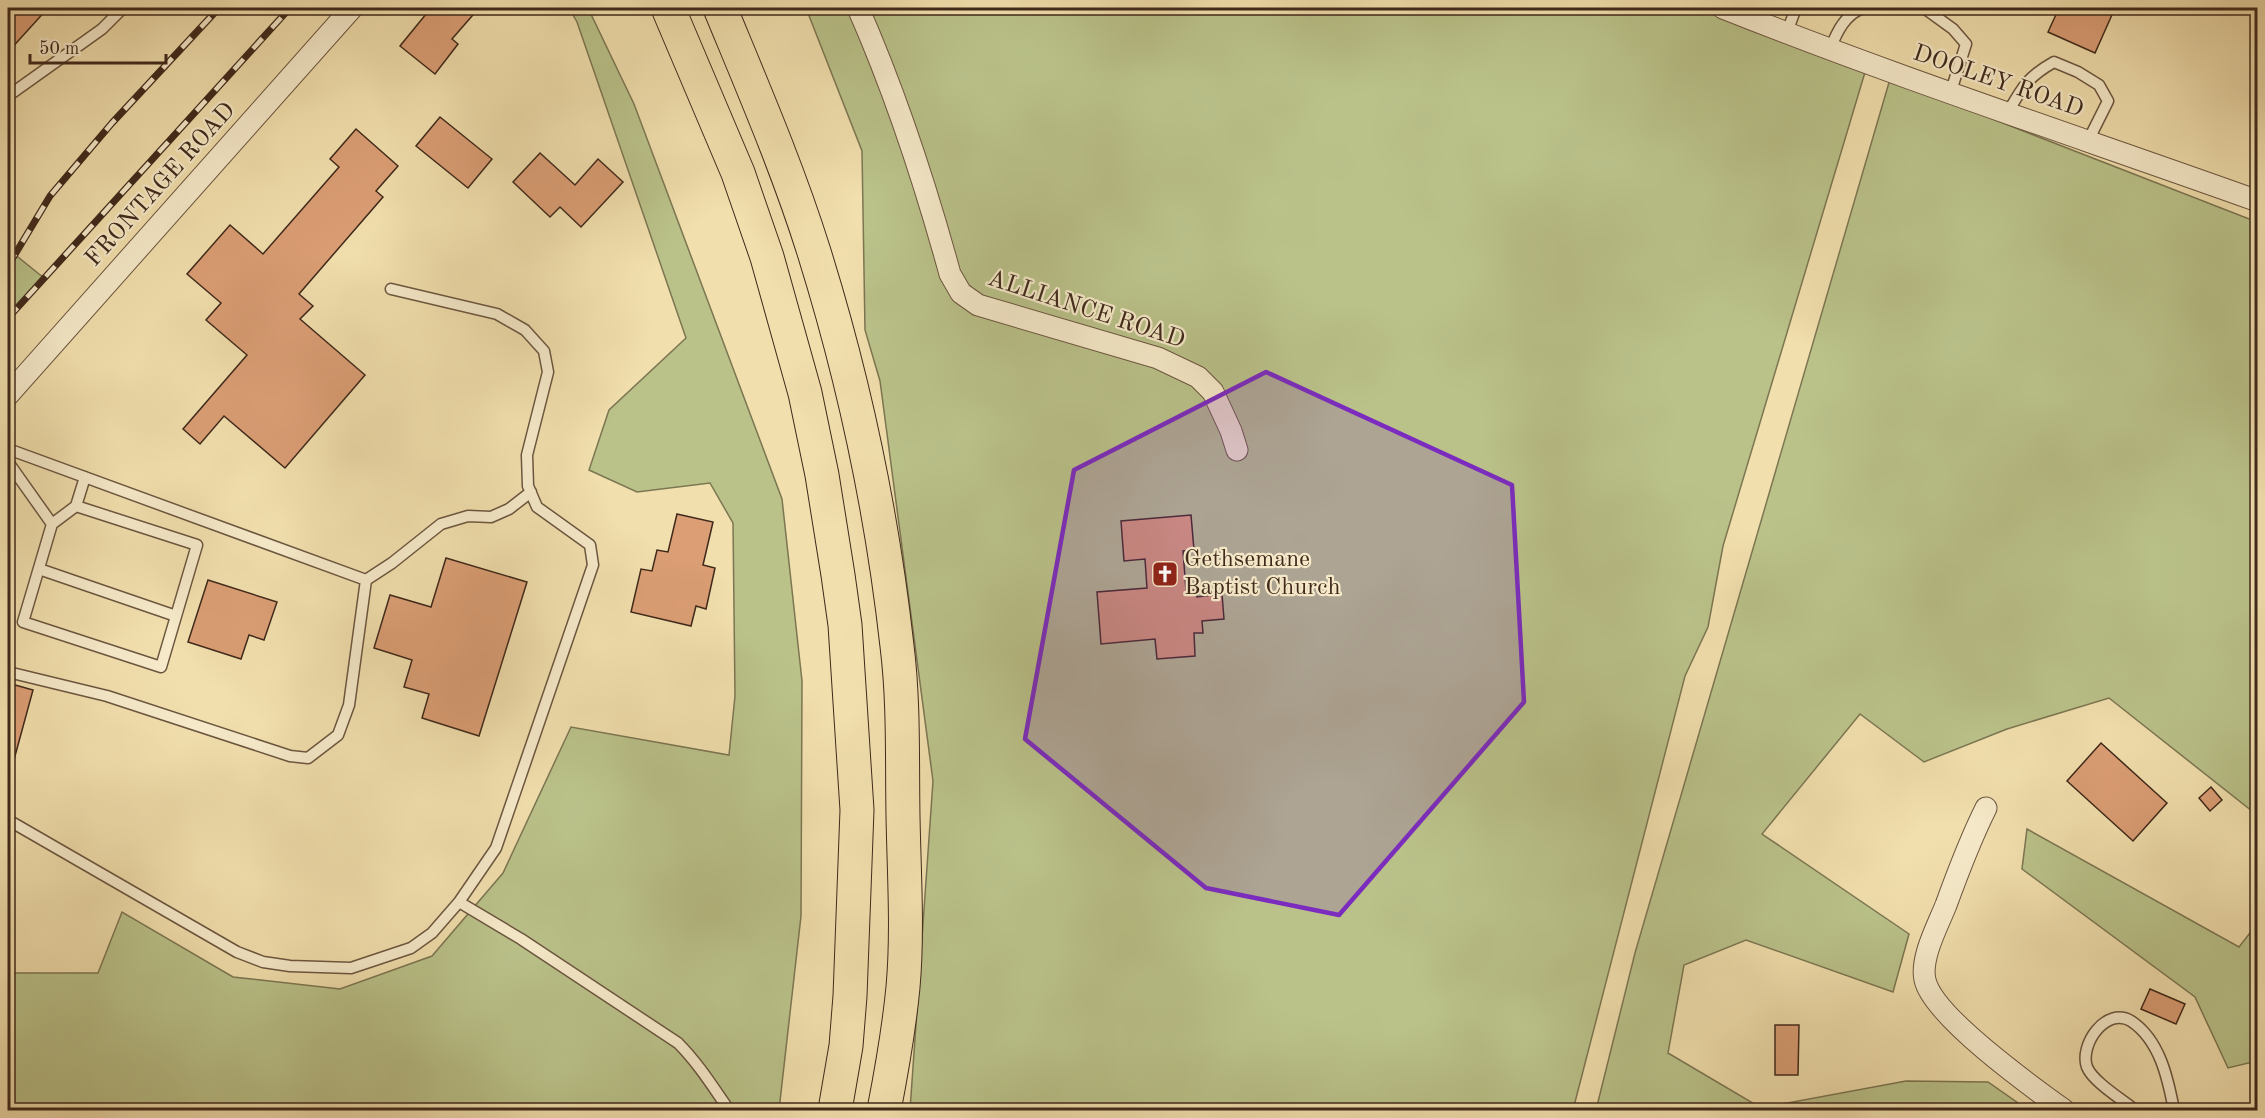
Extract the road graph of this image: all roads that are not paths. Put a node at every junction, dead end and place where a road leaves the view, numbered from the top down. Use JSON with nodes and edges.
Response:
{"nodes":[{"id":1,"x":123,"y":8,"type":"edge"},
{"id":2,"x":352,"y":8,"type":"edge"},
{"id":3,"x":668,"y":8,"type":"edge"},
{"id":4,"x":720,"y":8,"type":"edge"},
{"id":5,"x":858,"y":8,"type":"edge"},
{"id":6,"x":1723,"y":8,"type":"edge"},
{"id":7,"x":1796,"y":8,"type":"edge"},
{"id":8,"x":1863,"y":8,"type":"edge"},
{"id":9,"x":1924,"y":8,"type":"edge"},
{"id":10,"x":1787,"y":32,"type":"junction"},
{"id":11,"x":1830,"y":49,"type":"junction"},
{"id":12,"x":1950,"y":94,"type":"junction"},
{"id":13,"x":8,"y":96,"type":"edge"},
{"id":14,"x":2007,"y":114,"type":"junction"},
{"id":15,"x":2088,"y":141,"type":"junction"},
{"id":16,"x":2256,"y":195,"type":"edge"},
{"id":17,"x":391,"y":289,"type":"dead end"},
{"id":18,"x":8,"y":395,"type":"edge"},
{"id":19,"x":8,"y":449,"type":"edge"},
{"id":20,"x":1237,"y":450,"type":"dead end"},
{"id":21,"x":8,"y":462,"type":"edge"},
{"id":22,"x":84,"y":477,"type":"junction"},
{"id":23,"x":531,"y":492,"type":"junction"},
{"id":24,"x":76,"y":506,"type":"junction"},
{"id":25,"x":52,"y":524,"type":"junction"},
{"id":26,"x":39,"y":569,"type":"junction"},
{"id":27,"x":366,"y":580,"type":"junction"},
{"id":28,"x":176,"y":616,"type":"junction"},
{"id":29,"x":8,"y":672,"type":"edge"},
{"id":30,"x":1986,"y":808,"type":"dead end"},
{"id":31,"x":8,"y":820,"type":"edge"},
{"id":32,"x":459,"y":902,"type":"junction"},
{"id":33,"x":729,"y":1110,"type":"edge"},
{"id":34,"x":835,"y":1110,"type":"edge"},
{"id":35,"x":885,"y":1110,"type":"edge"},
{"id":36,"x":2064,"y":1110,"type":"edge"},
{"id":37,"x":2135,"y":1110,"type":"edge"},
{"id":38,"x":2174,"y":1110,"type":"edge"}],
"edges":[{"from":1,"to":13,"type":"lane"},
{"from":2,"to":18,"type":"street","name":"FRONTAGE ROAD"},
{"from":3,"to":34,"type":"highway"},
{"from":4,"to":35,"type":"highway"},
{"from":5,"to":20,"type":"street","name":"ALLIANCE ROAD"},
{"from":6,"to":10,"type":"street","name":"DOOLEY ROAD"},
{"from":7,"to":10,"type":"lane"},
{"from":8,"to":11,"type":"lane"},
{"from":9,"to":12,"type":"lane"},
{"from":10,"to":11,"type":"street","name":"DOOLEY ROAD"},
{"from":11,"to":12,"type":"street","name":"DOOLEY ROAD"},
{"from":12,"to":14,"type":"street","name":"DOOLEY ROAD"},
{"from":14,"to":15,"type":"street","name":"DOOLEY ROAD"},
{"from":14,"to":15,"type":"lane"},
{"from":15,"to":16,"type":"street","name":"DOOLEY ROAD"},
{"from":17,"to":23,"type":"lane"},
{"from":19,"to":22,"type":"lane"},
{"from":21,"to":25,"type":"lane"},
{"from":22,"to":24,"type":"lane"},
{"from":22,"to":27,"type":"lane"},
{"from":23,"to":27,"type":"lane"},
{"from":23,"to":32,"type":"lane"},
{"from":24,"to":25,"type":"lane"},
{"from":24,"to":28,"type":"lane"},
{"from":25,"to":26,"type":"lane"},
{"from":26,"to":28,"type":"lane"},
{"from":26,"to":28,"type":"lane"},
{"from":27,"to":29,"type":"lane"},
{"from":30,"to":36,"type":"street"},
{"from":31,"to":32,"type":"lane"},
{"from":32,"to":33,"type":"lane"},
{"from":37,"to":38,"type":"lane"}]}
